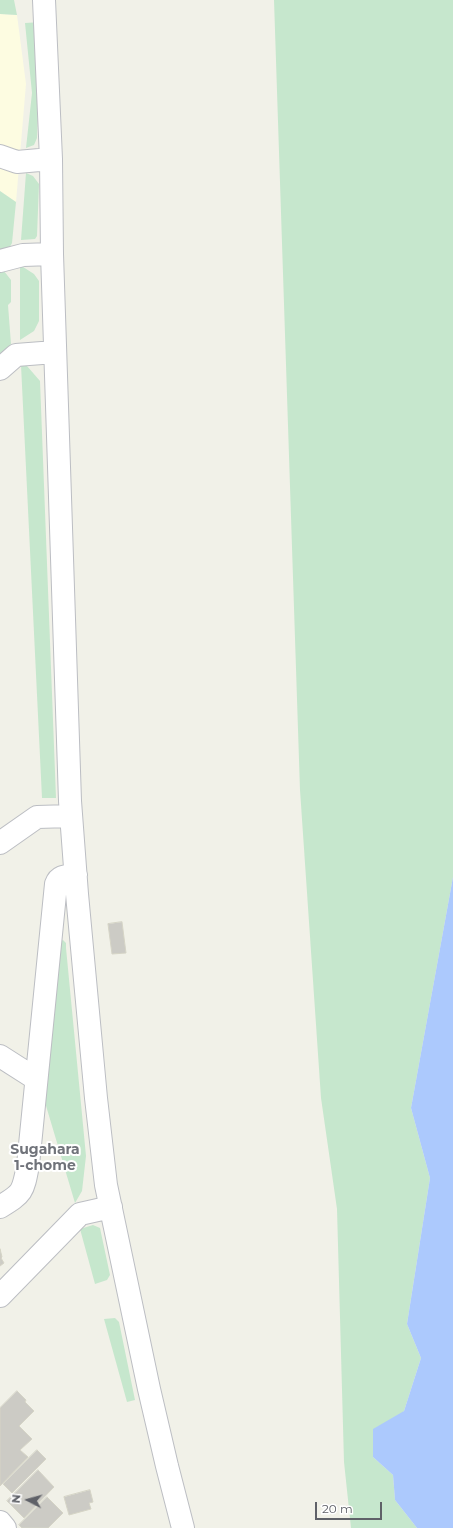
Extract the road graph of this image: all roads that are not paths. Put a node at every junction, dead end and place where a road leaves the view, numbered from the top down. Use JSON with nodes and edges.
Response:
{"nodes":[{"id":1,"x":44,"y":0,"type":"edge"},
{"id":2,"x":0,"y":156,"type":"edge"},
{"id":3,"x":51,"y":159,"type":"junction"},
{"id":4,"x":52,"y":254,"type":"junction"},
{"id":5,"x":0,"y":261,"type":"edge"},
{"id":6,"x":55,"y":352,"type":"junction"},
{"id":7,"x":0,"y":369,"type":"edge"},
{"id":8,"x":71,"y":816,"type":"junction"},
{"id":9,"x":0,"y":843,"type":"edge"},
{"id":10,"x":76,"y":875,"type":"junction"},
{"id":11,"x":0,"y":1056,"type":"edge"},
{"id":12,"x":36,"y":1079,"type":"junction"},
{"id":13,"x":2,"y":1200,"type":"edge"},
{"id":14,"x":110,"y":1207,"type":"junction"},
{"id":15,"x":0,"y":1296,"type":"edge"},
{"id":16,"x":0,"y":1522,"type":"edge"},
{"id":17,"x":5,"y":1528,"type":"edge"},
{"id":18,"x":183,"y":1528,"type":"edge"}],
"edges":[{"from":1,"to":3,"type":"street"},
{"from":2,"to":3,"type":"street"},
{"from":3,"to":4,"type":"street"},
{"from":4,"to":5,"type":"street"},
{"from":4,"to":6,"type":"street"},
{"from":6,"to":7,"type":"street"},
{"from":6,"to":8,"type":"street"},
{"from":8,"to":9,"type":"street"},
{"from":8,"to":10,"type":"street"},
{"from":10,"to":12,"type":"street"},
{"from":10,"to":14,"type":"street"},
{"from":11,"to":12,"type":"street"},
{"from":12,"to":13,"type":"street"},
{"from":14,"to":15,"type":"street"},
{"from":14,"to":18,"type":"street"},
{"from":16,"to":17,"type":"street"}]}
